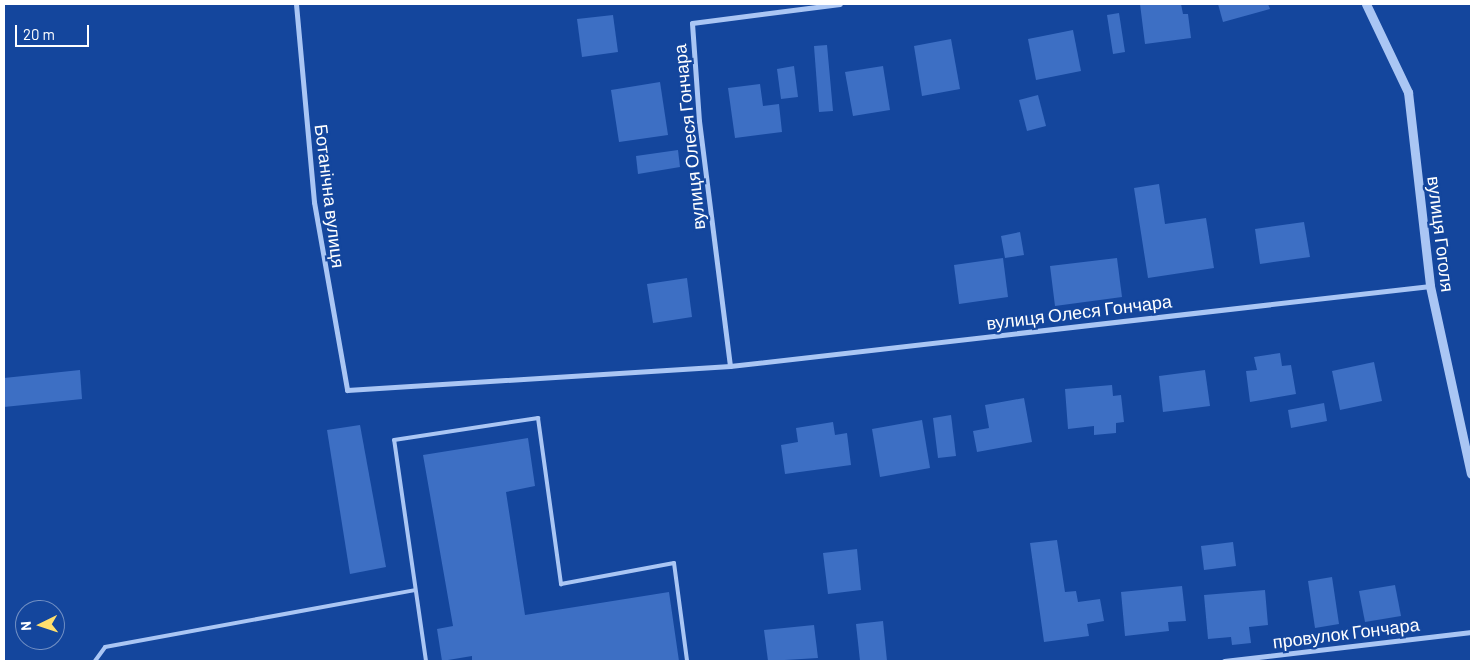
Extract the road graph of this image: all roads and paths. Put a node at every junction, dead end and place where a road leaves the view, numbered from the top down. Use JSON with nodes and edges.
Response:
{"nodes":[{"id":1,"x":296,"y":4,"type":"edge"},
{"id":2,"x":840,"y":4,"type":"edge"},
{"id":3,"x":1366,"y":4,"type":"edge"},
{"id":4,"x":1430,"y":286,"type":"junction"},
{"id":5,"x":730,"y":366,"type":"junction"},
{"id":6,"x":347,"y":390,"type":"joint"},
{"id":7,"x":1471,"y":474,"type":"edge"},
{"id":8,"x":415,"y":590,"type":"junction"},
{"id":9,"x":1471,"y":632,"type":"edge"},
{"id":10,"x":95,"y":661,"type":"edge"},
{"id":11,"x":426,"y":661,"type":"edge"},
{"id":12,"x":687,"y":661,"type":"edge"},
{"id":13,"x":1224,"y":661,"type":"edge"}],
"edges":[{"from":1,"to":6,"type":"street","name":"Ботанічна вулиця"},
{"from":2,"to":5,"type":"street","name":"вулиця Олеся Гончара"},
{"from":3,"to":4,"type":"street","name":"вулиця Гоголя"},
{"from":4,"to":5,"type":"street","name":"вулиця Олеся Гончара"},
{"from":4,"to":7,"type":"street","name":"вулиця Гоголя"},
{"from":5,"to":6,"type":"street","name":"вулиця Олеся Гончара"},
{"from":8,"to":10,"type":"lane"},
{"from":8,"to":11,"type":"lane"},
{"from":8,"to":12,"type":"lane"},
{"from":9,"to":13,"type":"street","name":"провулок Гончара"}]}
